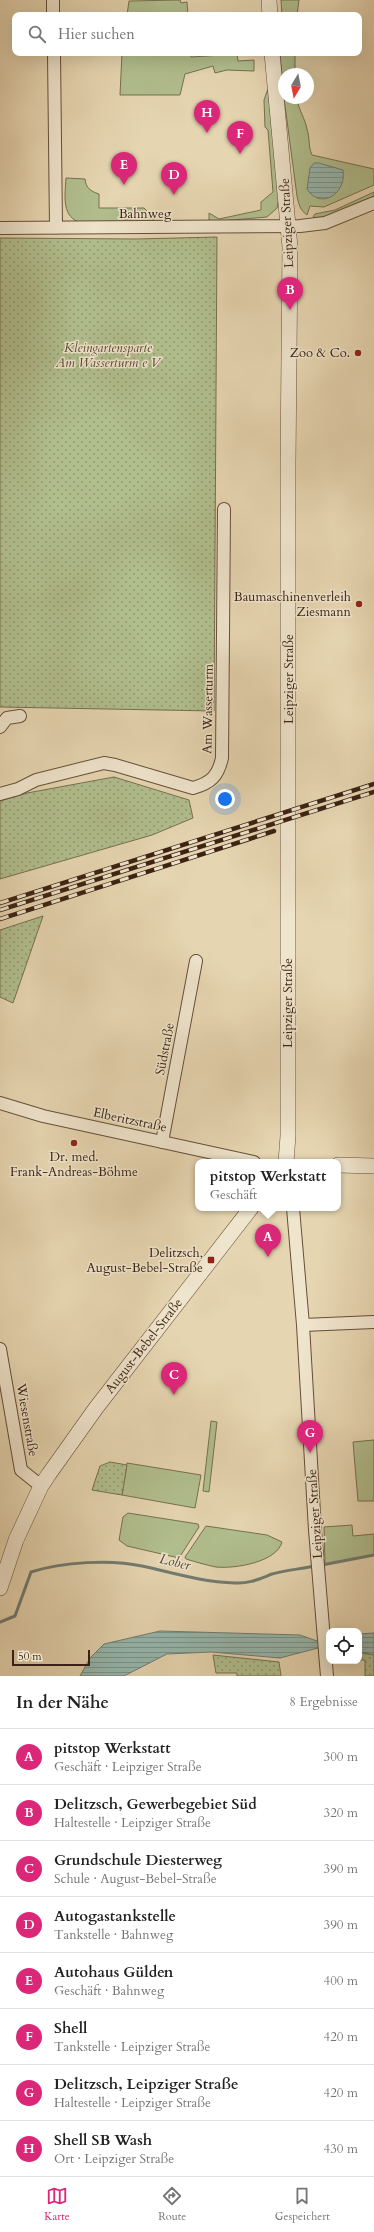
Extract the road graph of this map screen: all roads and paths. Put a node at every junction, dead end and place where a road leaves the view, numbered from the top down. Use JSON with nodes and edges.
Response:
{"nodes":[{"id":1,"x":53,"y":0,"type":"edge"},
{"id":2,"x":269,"y":0,"type":"edge"},
{"id":3,"x":53,"y":12,"type":"edge"},
{"id":4,"x":270,"y":12,"type":"edge"},
{"id":5,"x":54,"y":56,"type":"edge"},
{"id":6,"x":272,"y":56,"type":"edge"},
{"id":7,"x":374,"y":203,"type":"edge"},
{"id":8,"x":290,"y":226,"type":"junction"},
{"id":9,"x":0,"y":228,"type":"edge"},
{"id":10,"x":56,"y":228,"type":"junction"},
{"id":11,"x":224,"y":509,"type":"dead end"},
{"id":12,"x":20,"y":716,"type":"dead end"},
{"id":13,"x":0,"y":727,"type":"edge"},
{"id":14,"x":0,"y":794,"type":"edge"},
{"id":15,"x":196,"y":961,"type":"dead end"},
{"id":16,"x":0,"y":1103,"type":"edge"},
{"id":17,"x":162,"y":1142,"type":"junction"},
{"id":18,"x":240,"y":1159,"type":"edge"},
{"id":19,"x":286,"y":1159,"type":"edge"},
{"id":20,"x":341,"y":1165,"type":"edge"},
{"id":21,"x":374,"y":1166,"type":"edge"},
{"id":22,"x":249,"y":1211,"type":"edge"},
{"id":23,"x":293,"y":1211,"type":"edge"},
{"id":24,"x":374,"y":1322,"type":"edge"},
{"id":25,"x":303,"y":1325,"type":"junction"},
{"id":26,"x":0,"y":1349,"type":"edge"},
{"id":27,"x":2,"y":1369,"type":"edge"},
{"id":28,"x":41,"y":1486,"type":"junction"},
{"id":29,"x":0,"y":1588,"type":"edge"},
{"id":30,"x":327,"y":1676,"type":"edge"}],
"edges":[{"from":1,"to":3,"type":"street"},
{"from":2,"to":4,"type":"street"},
{"from":5,"to":10,"type":"street"},
{"from":6,"to":8,"type":"street","name":"Leipziger Straße"},
{"from":7,"to":8,"type":"street","name":"Bahnweg"},
{"from":8,"to":10,"type":"street","name":"Bahnweg"},
{"from":8,"to":19,"type":"street","name":"Leipziger Straße"},
{"from":9,"to":10,"type":"street","name":"Bahnweg"},
{"from":11,"to":14,"type":"street","name":"Am Wasserturm"},
{"from":12,"to":13,"type":"street"},
{"from":15,"to":17,"type":"street","name":"Südstraße"},
{"from":16,"to":17,"type":"street","name":"Elberitzstraße"},
{"from":17,"to":18,"type":"street","name":"Elberitzstraße"},
{"from":20,"to":21,"type":"street"},
{"from":22,"to":28,"type":"street","name":"August-Bebel-Straße"},
{"from":23,"to":25,"type":"street","name":"Leipziger Straße"},
{"from":24,"to":25,"type":"street"},
{"from":25,"to":30,"type":"street","name":"Leipziger Straße"},
{"from":26,"to":27,"type":"street","name":"Wiesenstraße"},
{"from":27,"to":28,"type":"street","name":"Wiesenstraße"},
{"from":28,"to":29,"type":"street","name":"August-Bebel-Straße"}]}
